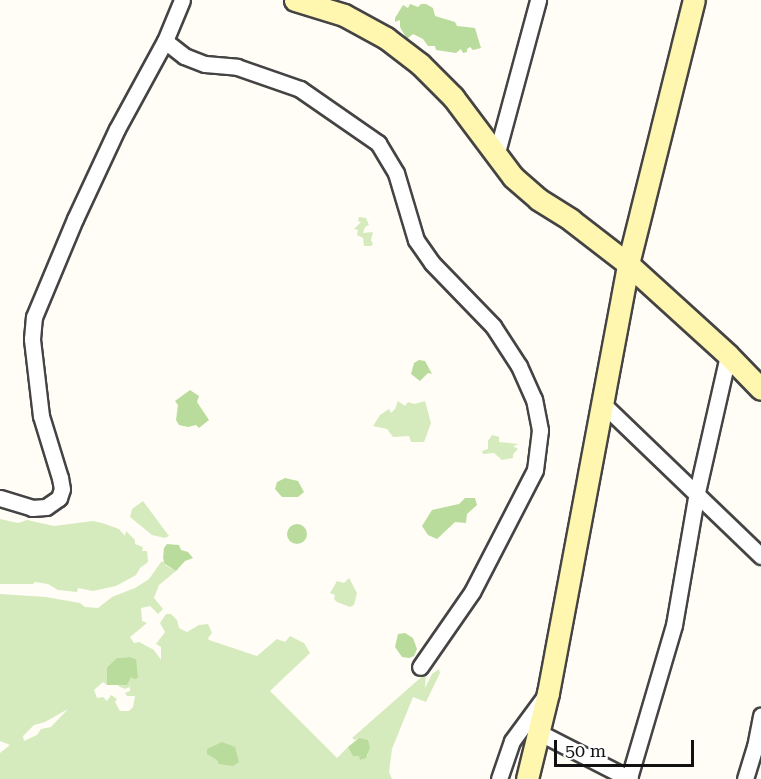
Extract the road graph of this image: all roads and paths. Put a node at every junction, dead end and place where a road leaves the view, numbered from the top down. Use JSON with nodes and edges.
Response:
{"nodes":[{"id":1,"x":183,"y":0,"type":"edge"},
{"id":2,"x":295,"y":0,"type":"edge"},
{"id":3,"x":538,"y":0,"type":"edge"},
{"id":4,"x":694,"y":0,"type":"edge"},
{"id":5,"x":165,"y":41,"type":"junction"},
{"id":6,"x":496,"y":156,"type":"junction"},
{"id":7,"x":628,"y":264,"type":"junction"},
{"id":8,"x":728,"y":355,"type":"junction"},
{"id":9,"x":761,"y":389,"type":"edge"},
{"id":10,"x":604,"y":405,"type":"junction"},
{"id":11,"x":697,"y":492,"type":"junction"},
{"id":12,"x":0,"y":498,"type":"edge"},
{"id":13,"x":761,"y":556,"type":"edge"},
{"id":14,"x":420,"y":667,"type":"dead end"},
{"id":15,"x":548,"y":693,"type":"junction"},
{"id":16,"x":761,"y":716,"type":"edge"},
{"id":17,"x":540,"y":733,"type":"junction"},
{"id":18,"x":758,"y":749,"type":"edge"},
{"id":19,"x":499,"y":779,"type":"edge"},
{"id":20,"x":527,"y":779,"type":"edge"},
{"id":21,"x":630,"y":779,"type":"edge"},
{"id":22,"x":745,"y":779,"type":"edge"}],
"edges":[{"from":1,"to":5,"type":"street"},
{"from":2,"to":6,"type":"street"},
{"from":3,"to":6,"type":"street"},
{"from":4,"to":7,"type":"street"},
{"from":5,"to":12,"type":"street"},
{"from":5,"to":14,"type":"street"},
{"from":6,"to":7,"type":"street"},
{"from":7,"to":8,"type":"street"},
{"from":7,"to":10,"type":"street"},
{"from":8,"to":9,"type":"street"},
{"from":8,"to":11,"type":"street"},
{"from":10,"to":11,"type":"street"},
{"from":10,"to":15,"type":"street"},
{"from":11,"to":13,"type":"street"},
{"from":11,"to":21,"type":"street"},
{"from":15,"to":17,"type":"street"},
{"from":15,"to":19,"type":"street"},
{"from":16,"to":18,"type":"street"},
{"from":17,"to":20,"type":"street"},
{"from":17,"to":21,"type":"street"},
{"from":18,"to":22,"type":"street"}]}
